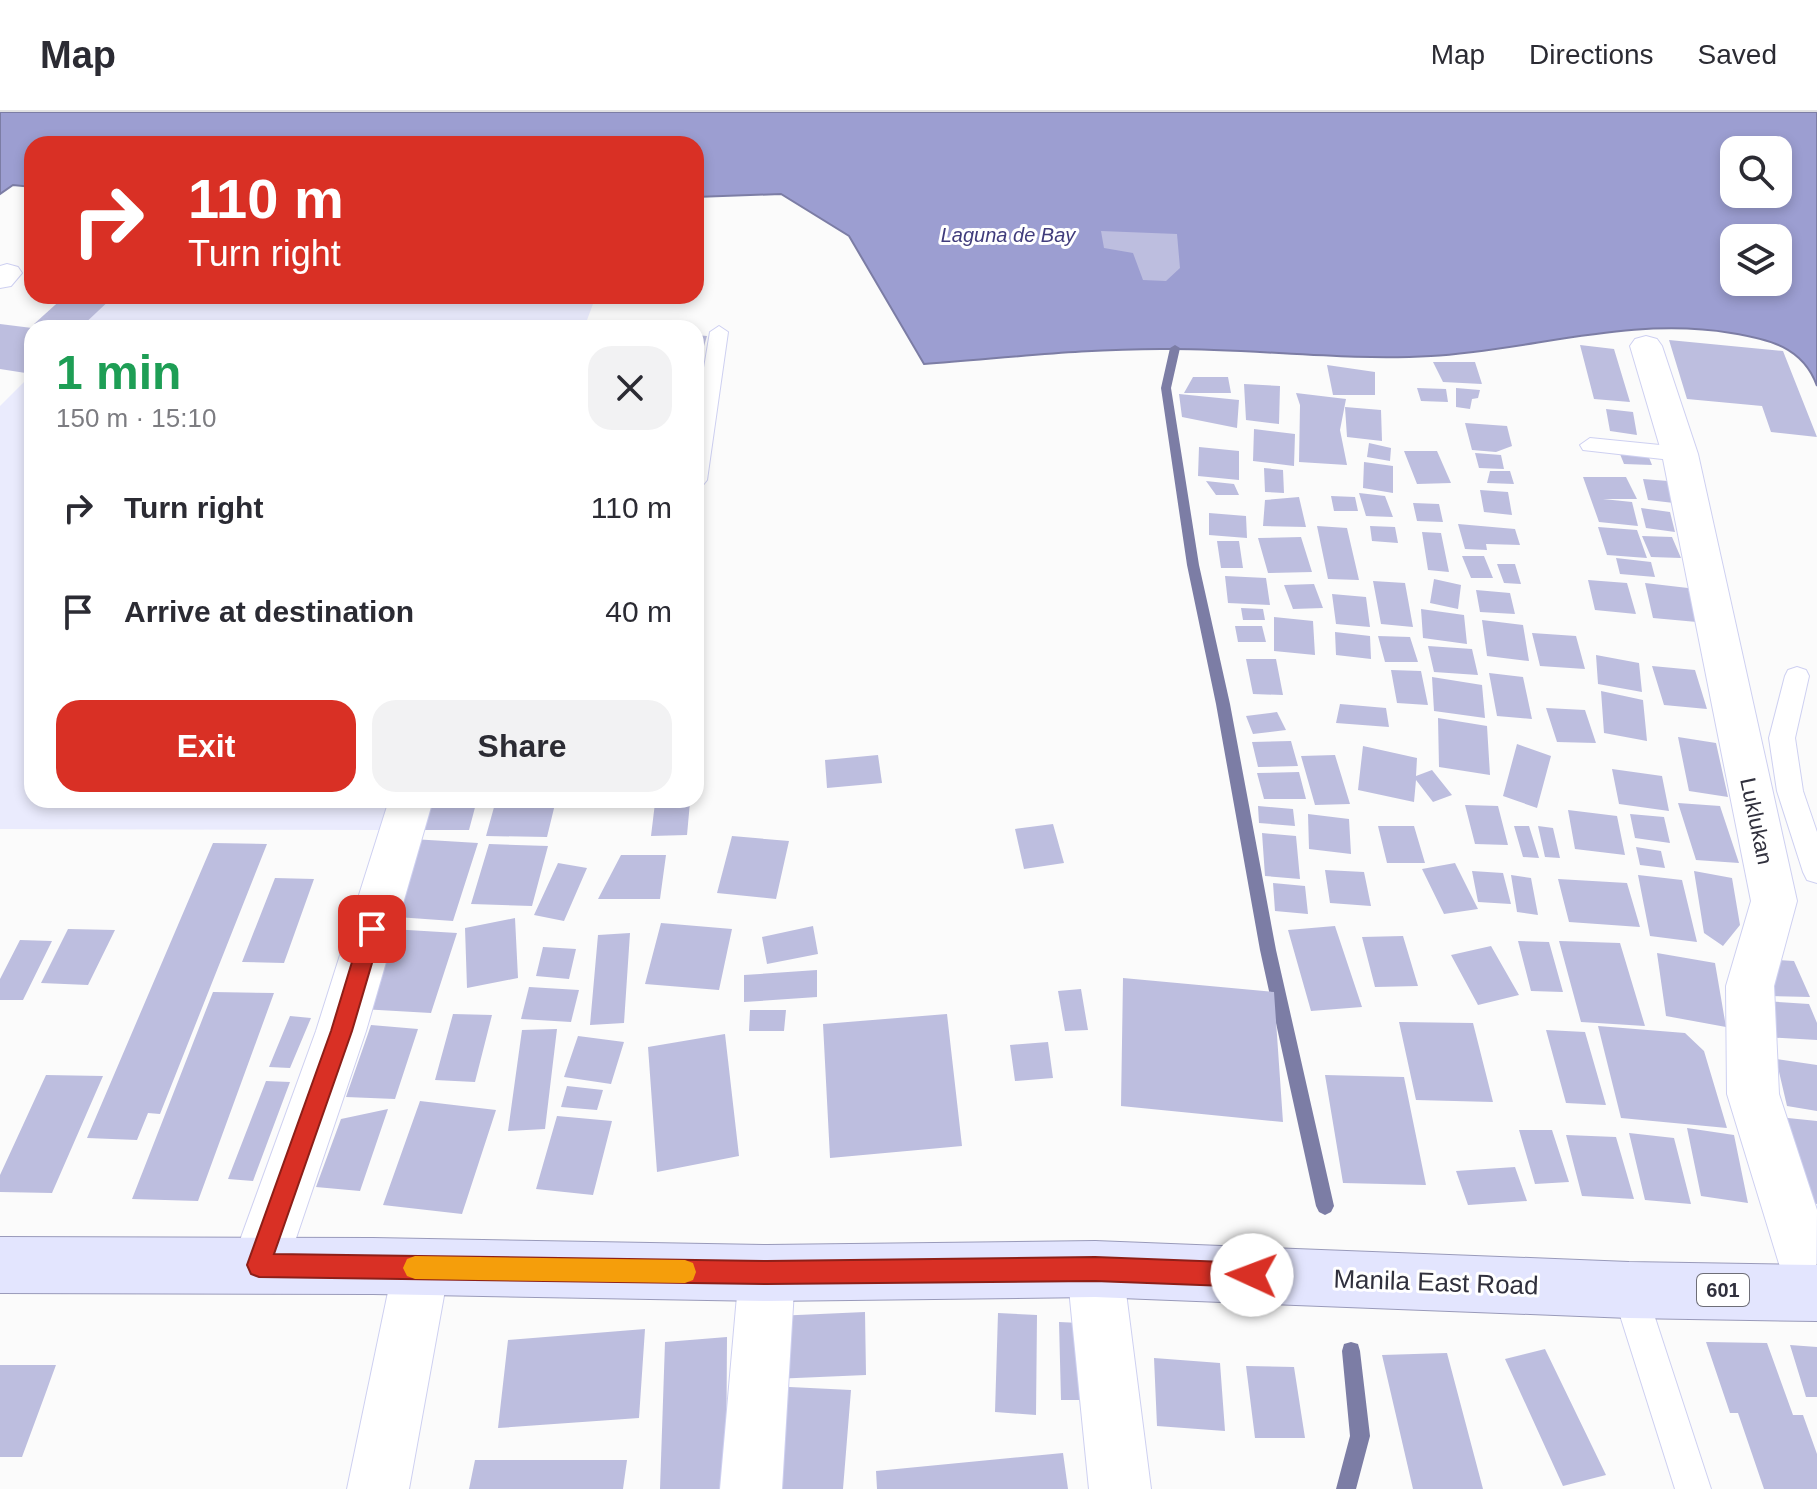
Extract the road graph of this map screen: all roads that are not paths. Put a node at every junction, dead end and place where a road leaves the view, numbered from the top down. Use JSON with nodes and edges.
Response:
{"nodes":[{"id":1,"x":719,"y":332,"type":"dead end"},
{"id":2,"x":1646,"y":346,"type":"dead end"},
{"id":3,"x":704,"y":429,"type":"edge"},
{"id":4,"x":1590,"y":445,"type":"dead end"},
{"id":5,"x":1680,"y":454,"type":"junction"},
{"id":6,"x":1797,"y":676,"type":"dead end"},
{"id":7,"x":409,"y":808,"type":"edge"},
{"id":8,"x":1817,"y":872,"type":"edge"},
{"id":9,"x":0,"y":1265,"type":"edge"},
{"id":10,"x":259,"y":1265,"type":"junction"},
{"id":11,"x":421,"y":1268,"type":"junction"},
{"id":12,"x":1095,"y":1269,"type":"junction"},
{"id":13,"x":767,"y":1273,"type":"junction"},
{"id":14,"x":1629,"y":1290,"type":"junction"},
{"id":15,"x":1816,"y":1293,"type":"edge"},
{"id":16,"x":378,"y":1489,"type":"edge"},
{"id":17,"x":751,"y":1489,"type":"edge"},
{"id":18,"x":1120,"y":1489,"type":"edge"},
{"id":19,"x":1693,"y":1489,"type":"edge"}],
"edges":[{"from":1,"to":3,"type":"lane"},
{"from":2,"to":5,"type":"street","name":"Luklukan"},
{"from":4,"to":5,"type":"lane"},
{"from":5,"to":15,"type":"street","name":"Luklukan"},
{"from":6,"to":8,"type":"lane"},
{"from":7,"to":10,"type":"street"},
{"from":9,"to":10,"type":"main road","name":"Manila East Road","number":"601"},
{"from":10,"to":11,"type":"main road","name":"Manila East Road","number":"601"},
{"from":11,"to":13,"type":"main road","name":"Manila East Road","number":"601"},
{"from":11,"to":16,"type":"street"},
{"from":12,"to":13,"type":"main road","name":"Manila East Road","number":"601"},
{"from":12,"to":14,"type":"main road","name":"Manila East Road","number":"601"},
{"from":12,"to":18,"type":"street"},
{"from":13,"to":17,"type":"street"},
{"from":14,"to":15,"type":"main road","name":"Manila East Road","number":"601"},
{"from":14,"to":19,"type":"lane"}]}
